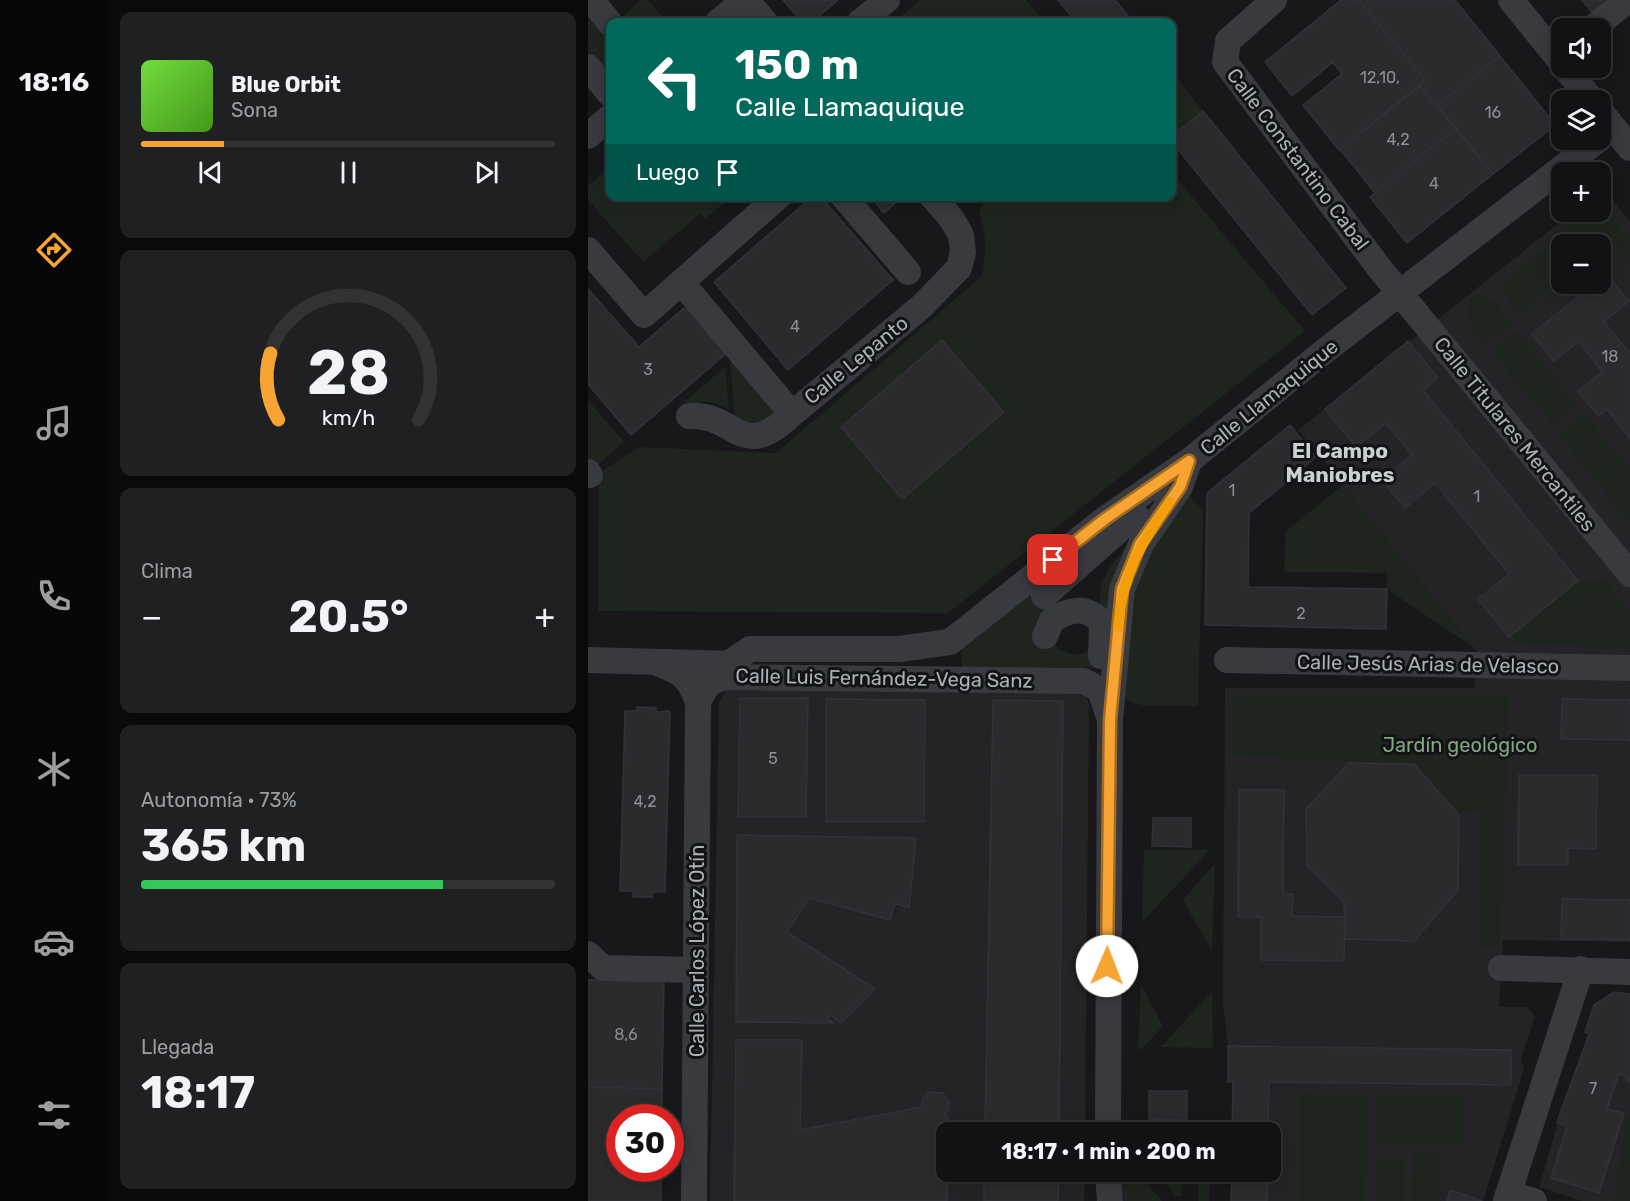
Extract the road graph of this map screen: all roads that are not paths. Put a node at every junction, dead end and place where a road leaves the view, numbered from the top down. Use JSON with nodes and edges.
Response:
{"nodes":[{"id":1,"x":591,"y":0,"type":"edge"},
{"id":2,"x":745,"y":0,"type":"edge"},
{"id":3,"x":886,"y":0,"type":"edge"},
{"id":4,"x":1274,"y":0,"type":"edge"},
{"id":5,"x":1511,"y":0,"type":"edge"},
{"id":6,"x":1628,"y":0,"type":"edge"},
{"id":7,"x":606,"y":18,"type":"edge"},
{"id":8,"x":723,"y":18,"type":"edge"},
{"id":9,"x":761,"y":18,"type":"edge"},
{"id":10,"x":865,"y":18,"type":"edge"},
{"id":11,"x":1606,"y":18,"type":"edge"},
{"id":12,"x":1551,"y":48,"type":"edge"},
{"id":13,"x":588,"y":67,"type":"edge"},
{"id":14,"x":1575,"y":78,"type":"edge"},
{"id":15,"x":606,"y":89,"type":"edge"},
{"id":16,"x":1584,"y":90,"type":"edge"},
{"id":17,"x":606,"y":120,"type":"edge"},
{"id":18,"x":1611,"y":129,"type":"edge"},
{"id":19,"x":588,"y":136,"type":"edge"},
{"id":20,"x":1630,"y":148,"type":"edge"},
{"id":21,"x":1578,"y":150,"type":"edge"},
{"id":22,"x":773,"y":201,"type":"edge"},
{"id":23,"x":847,"y":201,"type":"edge"},
{"id":24,"x":936,"y":201,"type":"edge"},
{"id":25,"x":588,"y":250,"type":"edge"},
{"id":26,"x":908,"y":272,"type":"dead end"},
{"id":27,"x":682,"y":283,"type":"junction"},
{"id":28,"x":1400,"y":294,"type":"junction"},
{"id":29,"x":792,"y":414,"type":"junction"},
{"id":30,"x":689,"y":416,"type":"dead end"},
{"id":31,"x":1189,"y":461,"type":"junction"},
{"id":32,"x":1630,"y":574,"type":"edge"},
{"id":33,"x":950,"y":642,"type":"junction"},
{"id":34,"x":588,"y":660,"type":"edge"},
{"id":35,"x":1227,"y":660,"type":"dead end"},
{"id":36,"x":655,"y":662,"type":"junction"},
{"id":37,"x":730,"y":663,"type":"junction"},
{"id":38,"x":876,"y":665,"type":"dead end"},
{"id":39,"x":1630,"y":668,"type":"edge"},
{"id":40,"x":922,"y":678,"type":"junction"},
{"id":41,"x":1091,"y":685,"type":"junction"},
{"id":42,"x":698,"y":702,"type":"junction"},
{"id":43,"x":1110,"y":720,"type":"junction"},
{"id":44,"x":588,"y":954,"type":"edge"},
{"id":45,"x":1501,"y":968,"type":"dead end"},
{"id":46,"x":1581,"y":969,"type":"junction"},
{"id":47,"x":696,"y":970,"type":"junction"},
{"id":48,"x":1630,"y":972,"type":"edge"},
{"id":49,"x":1108,"y":1122,"type":"edge"},
{"id":50,"x":1507,"y":1197,"type":"edge"},
{"id":51,"x":694,"y":1201,"type":"edge"},
{"id":52,"x":1534,"y":1201,"type":"edge"}],
"edges":[{"from":1,"to":7,"type":"street"},
{"from":2,"to":8,"type":"street"},
{"from":2,"to":9,"type":"street"},
{"from":3,"to":10,"type":"street"},
{"from":4,"to":28,"type":"street","name":"Calle Constantino Cabal"},
{"from":5,"to":12,"type":"street"},
{"from":6,"to":11,"type":"street"},
{"from":13,"to":15,"type":"street"},
{"from":14,"to":16,"type":"street"},
{"from":17,"to":19,"type":"street"},
{"from":18,"to":20,"type":"street"},
{"from":21,"to":28,"type":"street","name":"Calle Llamaquique"},
{"from":22,"to":27,"type":"street"},
{"from":23,"to":26,"type":"street"},
{"from":24,"to":29,"type":"street","name":"Calle Lepanto"},
{"from":25,"to":27,"type":"street"},
{"from":27,"to":29,"type":"street","name":"Calle Lepanto"},
{"from":28,"to":31,"type":"street","name":"Calle Llamaquique"},
{"from":28,"to":32,"type":"street","name":"Calle Titulares Mercantiles"},
{"from":29,"to":30,"type":"street"},
{"from":31,"to":33,"type":"street","name":"Calle Llamaquique"},
{"from":31,"to":41,"type":"street"},
{"from":31,"to":43,"type":"street"},
{"from":33,"to":37,"type":"street","name":"Calle Luis Fernández-Vega Sanz"},
{"from":33,"to":40,"type":"street","name":"Calle Llamaquique"},
{"from":34,"to":36,"type":"street","name":"Calle Luis Fernández-Vega Sanz"},
{"from":35,"to":39,"type":"street","name":"Calle Jesús Arias de Velasco"},
{"from":36,"to":37,"type":"street","name":"Calle Luis Fernández-Vega Sanz"},
{"from":36,"to":42,"type":"street"},
{"from":37,"to":38,"type":"street"},
{"from":40,"to":41,"type":"street","name":"Calle Luis Fernández-Vega Sanz"},
{"from":40,"to":42,"type":"street","name":"Calle Luis Fernández-Vega Sanz"},
{"from":41,"to":43,"type":"street"},
{"from":42,"to":47,"type":"street","name":"Calle Carlos López Otín"},
{"from":43,"to":49,"type":"street"},
{"from":44,"to":47,"type":"street"},
{"from":45,"to":46,"type":"street"},
{"from":46,"to":48,"type":"street"},
{"from":46,"to":50,"type":"street"},
{"from":47,"to":51,"type":"street","name":"Calle Carlos López Otín"},
{"from":50,"to":52,"type":"street"}]}
